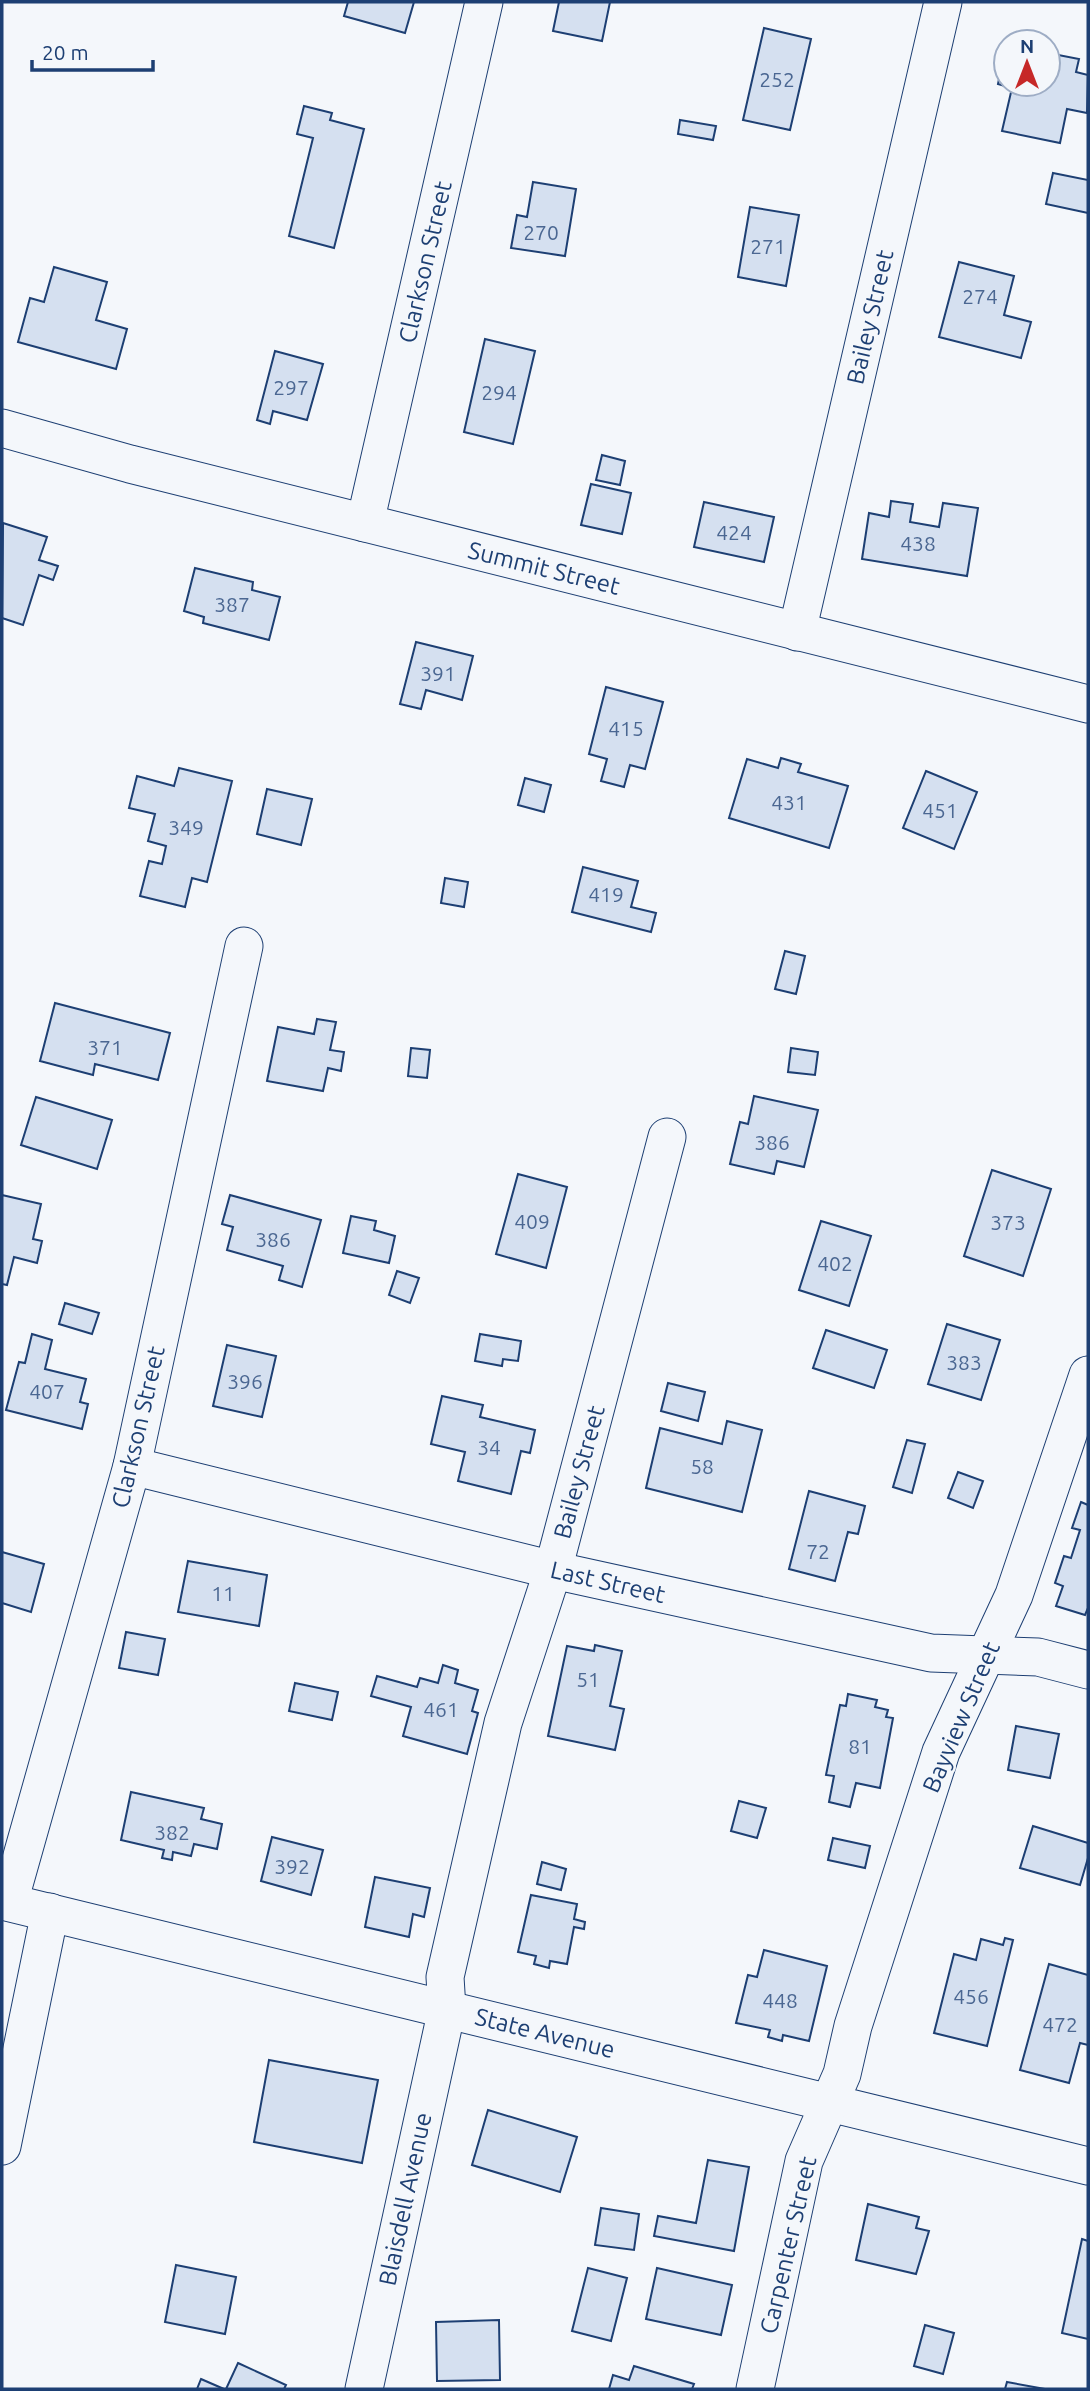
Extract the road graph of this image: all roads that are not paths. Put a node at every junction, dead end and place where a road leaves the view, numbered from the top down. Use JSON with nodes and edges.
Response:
{"nodes":[{"id":1,"x":484,"y":2,"type":"edge"},
{"id":2,"x":943,"y":2,"type":"edge"},
{"id":3,"x":2,"y":428,"type":"edge"},
{"id":4,"x":365,"y":523,"type":"junction"},
{"id":5,"x":797,"y":632,"type":"junction"},
{"id":6,"x":1088,"y":704,"type":"edge"},
{"id":7,"x":244,"y":946,"type":"dead end"},
{"id":8,"x":667,"y":1137,"type":"dead end"},
{"id":9,"x":1088,"y":1374,"type":"edge"},
{"id":10,"x":132,"y":1466,"type":"junction"},
{"id":11,"x":553,"y":1570,"type":"junction"},
{"id":12,"x":987,"y":1655,"type":"junction"},
{"id":13,"x":1088,"y":1670,"type":"edge"},
{"id":14,"x":5,"y":1901,"type":"edge"},
{"id":15,"x":50,"y":1912,"type":"junction"},
{"id":16,"x":447,"y":2010,"type":"junction"},
{"id":17,"x":829,"y":2103,"type":"junction"},
{"id":18,"x":2,"y":2146,"type":"edge"},
{"id":19,"x":1088,"y":2166,"type":"edge"},
{"id":20,"x":364,"y":2389,"type":"edge"},
{"id":21,"x":755,"y":2389,"type":"edge"}],
"edges":[{"from":1,"to":4,"type":"street","name":"Clarkson Street"},
{"from":2,"to":5,"type":"street","name":"Bailey Street"},
{"from":3,"to":4,"type":"street","name":"Summit Street"},
{"from":4,"to":5,"type":"street","name":"Summit Street"},
{"from":5,"to":6,"type":"street","name":"Summit Street"},
{"from":7,"to":10,"type":"street","name":"Clarkson Street"},
{"from":8,"to":11,"type":"street","name":"Bailey Street"},
{"from":9,"to":12,"type":"street","name":"Bayview Street"},
{"from":10,"to":11,"type":"street","name":"Last Street"},
{"from":10,"to":14,"type":"street","name":"Clarkson Street"},
{"from":11,"to":12,"type":"street","name":"Last Street"},
{"from":11,"to":16,"type":"street","name":"Bailey Street"},
{"from":12,"to":13,"type":"street","name":"Last Street"},
{"from":12,"to":17,"type":"street","name":"Bayview Street"},
{"from":14,"to":15,"type":"street","name":"State Avenue"},
{"from":15,"to":16,"type":"street","name":"State Avenue"},
{"from":15,"to":18,"type":"street"},
{"from":16,"to":17,"type":"street","name":"State Avenue"},
{"from":16,"to":20,"type":"street","name":"Blaisdell Avenue"},
{"from":17,"to":19,"type":"street","name":"State Avenue"},
{"from":17,"to":21,"type":"street","name":"Carpenter Street"}]}
